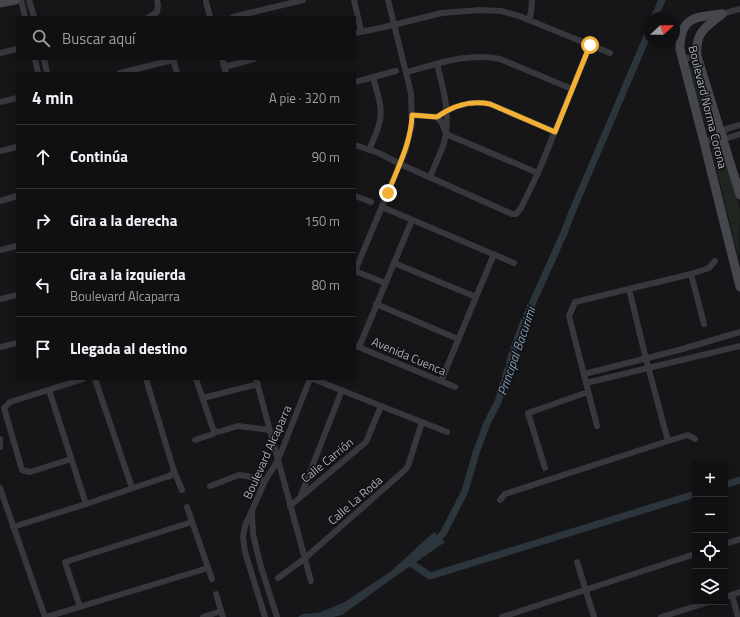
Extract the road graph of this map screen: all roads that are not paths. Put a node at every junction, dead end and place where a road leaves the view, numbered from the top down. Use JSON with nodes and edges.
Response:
{"nodes":[{"id":1,"x":15,"y":0,"type":"edge"},
{"id":2,"x":21,"y":0,"type":"edge"},
{"id":3,"x":29,"y":0,"type":"edge"},
{"id":4,"x":157,"y":0,"type":"edge"},
{"id":5,"x":303,"y":0,"type":"edge"},
{"id":6,"x":354,"y":0,"type":"edge"},
{"id":7,"x":388,"y":0,"type":"edge"},
{"id":8,"x":532,"y":0,"type":"edge"},
{"id":9,"x":206,"y":2,"type":"dead end"},
{"id":10,"x":0,"y":3,"type":"edge"},
{"id":11,"x":740,"y":9,"type":"edge"},
{"id":12,"x":722,"y":14,"type":"junction"},
{"id":13,"x":25,"y":16,"type":"edge"},
{"id":14,"x":34,"y":16,"type":"edge"},
{"id":15,"x":151,"y":16,"type":"edge"},
{"id":16,"x":210,"y":16,"type":"edge"},
{"id":17,"x":238,"y":16,"type":"edge"},
{"id":18,"x":529,"y":20,"type":"junction"},
{"id":19,"x":394,"y":25,"type":"junction"},
{"id":20,"x":358,"y":32,"type":"edge"},
{"id":21,"x":590,"y":45,"type":"junction"},
{"id":22,"x":16,"y":49,"type":"edge"},
{"id":23,"x":0,"y":53,"type":"edge"},
{"id":24,"x":610,"y":53,"type":"dead end"},
{"id":25,"x":697,"y":56,"type":"junction"},
{"id":26,"x":682,"y":59,"type":"junction"},
{"id":27,"x":35,"y":60,"type":"edge"},
{"id":28,"x":44,"y":60,"type":"edge"},
{"id":29,"x":169,"y":60,"type":"edge"},
{"id":30,"x":173,"y":60,"type":"edge"},
{"id":31,"x":250,"y":60,"type":"edge"},
{"id":32,"x":223,"y":62,"type":"edge"},
{"id":33,"x":437,"y":64,"type":"junction"},
{"id":34,"x":396,"y":71,"type":"dead end"},
{"id":35,"x":38,"y":72,"type":"edge"},
{"id":36,"x":48,"y":72,"type":"edge"},
{"id":37,"x":124,"y":72,"type":"edge"},
{"id":38,"x":177,"y":72,"type":"edge"},
{"id":39,"x":226,"y":72,"type":"edge"},
{"id":40,"x":407,"y":72,"type":"junction"},
{"id":41,"x":373,"y":77,"type":"junction"},
{"id":42,"x":356,"y":82,"type":"edge"},
{"id":43,"x":572,"y":89,"type":"junction"},
{"id":44,"x":16,"y":98,"type":"edge"},
{"id":45,"x":0,"y":102,"type":"edge"},
{"id":46,"x":447,"y":110,"type":"junction"},
{"id":47,"x":412,"y":115,"type":"junction"},
{"id":48,"x":437,"y":117,"type":"junction"},
{"id":49,"x":740,"y":125,"type":"edge"},
{"id":50,"x":555,"y":132,"type":"junction"},
{"id":51,"x":446,"y":134,"type":"junction"},
{"id":52,"x":740,"y":134,"type":"edge"},
{"id":53,"x":722,"y":136,"type":"junction"},
{"id":54,"x":704,"y":142,"type":"junction"},
{"id":55,"x":356,"y":145,"type":"edge"},
{"id":56,"x":16,"y":147,"type":"edge"},
{"id":57,"x":369,"y":150,"type":"junction"},
{"id":58,"x":0,"y":151,"type":"edge"},
{"id":59,"x":400,"y":164,"type":"junction"},
{"id":60,"x":538,"y":173,"type":"junction"},
{"id":61,"x":430,"y":178,"type":"junction"},
{"id":62,"x":740,"y":195,"type":"edge"},
{"id":63,"x":16,"y":196,"type":"edge"},
{"id":64,"x":356,"y":196,"type":"edge"},
{"id":65,"x":0,"y":201,"type":"edge"},
{"id":66,"x":371,"y":202,"type":"dead end"},
{"id":67,"x":382,"y":207,"type":"junction"},
{"id":68,"x":412,"y":220,"type":"junction"},
{"id":69,"x":16,"y":246,"type":"edge"},
{"id":70,"x":0,"y":250,"type":"edge"},
{"id":71,"x":494,"y":254,"type":"junction"},
{"id":72,"x":715,"y":261,"type":"dead end"},
{"id":73,"x":394,"y":263,"type":"junction"},
{"id":74,"x":514,"y":263,"type":"dead end"},
{"id":75,"x":356,"y":267,"type":"edge"},
{"id":76,"x":738,"y":267,"type":"edge"},
{"id":77,"x":356,"y":269,"type":"edge"},
{"id":78,"x":691,"y":274,"type":"junction"},
{"id":79,"x":385,"y":283,"type":"junction"},
{"id":80,"x":740,"y":287,"type":"edge"},
{"id":81,"x":629,"y":290,"type":"junction"},
{"id":82,"x":16,"y":295,"type":"edge"},
{"id":83,"x":476,"y":297,"type":"junction"},
{"id":84,"x":0,"y":299,"type":"edge"},
{"id":85,"x":376,"y":304,"type":"junction"},
{"id":86,"x":704,"y":324,"type":"dead end"},
{"id":87,"x":740,"y":332,"type":"edge"},
{"id":88,"x":458,"y":339,"type":"junction"},
{"id":89,"x":16,"y":343,"type":"edge"},
{"id":90,"x":357,"y":346,"type":"edge"},
{"id":91,"x":740,"y":346,"type":"edge"},
{"id":92,"x":0,"y":347,"type":"edge"},
{"id":93,"x":646,"y":359,"type":"junction"},
{"id":94,"x":648,"y":368,"type":"junction"},
{"id":95,"x":584,"y":374,"type":"junction"},
{"id":96,"x":80,"y":380,"type":"edge"},
{"id":97,"x":95,"y":380,"type":"edge"},
{"id":98,"x":146,"y":380,"type":"edge"},
{"id":99,"x":196,"y":380,"type":"edge"},
{"id":100,"x":310,"y":380,"type":"edge"},
{"id":101,"x":316,"y":380,"type":"edge"},
{"id":102,"x":441,"y":381,"type":"junction"},
{"id":103,"x":257,"y":382,"type":"edge"},
{"id":104,"x":586,"y":383,"type":"junction"},
{"id":105,"x":455,"y":387,"type":"dead end"},
{"id":106,"x":49,"y":390,"type":"junction"},
{"id":107,"x":342,"y":390,"type":"junction"},
{"id":108,"x":588,"y":392,"type":"junction"},
{"id":109,"x":203,"y":398,"type":"junction"},
{"id":110,"x":381,"y":406,"type":"junction"},
{"id":111,"x":422,"y":422,"type":"junction"},
{"id":112,"x":597,"y":426,"type":"dead end"},
{"id":113,"x":270,"y":430,"type":"junction"},
{"id":114,"x":215,"y":431,"type":"junction"},
{"id":115,"x":447,"y":432,"type":"dead end"},
{"id":116,"x":0,"y":439,"type":"edge"},
{"id":117,"x":695,"y":439,"type":"dead end"},
{"id":118,"x":194,"y":440,"type":"dead end"},
{"id":119,"x":668,"y":441,"type":"junction"},
{"id":120,"x":0,"y":447,"type":"edge"},
{"id":121,"x":71,"y":459,"type":"junction"},
{"id":122,"x":278,"y":460,"type":"junction"},
{"id":123,"x":545,"y":468,"type":"dead end"},
{"id":124,"x":174,"y":471,"type":"junction"},
{"id":125,"x":265,"y":481,"type":"junction"},
{"id":126,"x":210,"y":486,"type":"dead end"},
{"id":127,"x":0,"y":488,"type":"edge"},
{"id":128,"x":132,"y":488,"type":"junction"},
{"id":129,"x":182,"y":490,"type":"dead end"},
{"id":130,"x":300,"y":496,"type":"junction"},
{"id":131,"x":500,"y":500,"type":"dead end"},
{"id":132,"x":86,"y":504,"type":"junction"},
{"id":133,"x":290,"y":506,"type":"junction"},
{"id":134,"x":187,"y":507,"type":"dead end"},
{"id":135,"x":252,"y":512,"type":"junction"},
{"id":136,"x":192,"y":522,"type":"junction"},
{"id":137,"x":13,"y":527,"type":"junction"},
{"id":138,"x":740,"y":539,"type":"edge"},
{"id":139,"x":728,"y":543,"type":"edge"},
{"id":140,"x":692,"y":555,"type":"edge"},
{"id":141,"x":304,"y":559,"type":"junction"},
{"id":142,"x":577,"y":562,"type":"dead end"},
{"id":143,"x":208,"y":568,"type":"junction"},
{"id":144,"x":278,"y":578,"type":"dead end"},
{"id":145,"x":212,"y":579,"type":"dead end"},
{"id":146,"x":311,"y":581,"type":"dead end"},
{"id":147,"x":586,"y":590,"type":"junction"},
{"id":148,"x":740,"y":592,"type":"edge"},
{"id":149,"x":216,"y":594,"type":"dead end"},
{"id":150,"x":732,"y":595,"type":"junction"},
{"id":151,"x":728,"y":596,"type":"edge"},
{"id":152,"x":699,"y":605,"type":"edge"},
{"id":153,"x":80,"y":607,"type":"junction"},
{"id":154,"x":222,"y":614,"type":"edge"},
{"id":155,"x":276,"y":616,"type":"edge"},
{"id":156,"x":45,"y":617,"type":"edge"},
{"id":157,"x":203,"y":617,"type":"edge"},
{"id":158,"x":265,"y":617,"type":"edge"},
{"id":159,"x":502,"y":617,"type":"edge"},
{"id":160,"x":594,"y":617,"type":"edge"},
{"id":161,"x":661,"y":617,"type":"edge"},
{"id":162,"x":738,"y":617,"type":"edge"}],
"edges":[{"from":1,"to":10,"type":"street"},
{"from":2,"to":13,"type":"street"},
{"from":3,"to":14,"type":"street"},
{"from":4,"to":15,"type":"street"},
{"from":5,"to":17,"type":"street"},
{"from":6,"to":20,"type":"street"},
{"from":7,"to":19,"type":"street"},
{"from":8,"to":18,"type":"street"},
{"from":9,"to":16,"type":"street"},
{"from":11,"to":12,"type":"street"},
{"from":12,"to":25,"type":"street","name":"Boulevard Norma Corona"},
{"from":12,"to":26,"type":"street","name":"Boulevard Norma Corona"},
{"from":18,"to":19,"type":"street"},
{"from":18,"to":21,"type":"street"},
{"from":19,"to":20,"type":"street"},
{"from":19,"to":40,"type":"street"},
{"from":21,"to":24,"type":"street"},
{"from":21,"to":43,"type":"street"},
{"from":22,"to":23,"type":"street"},
{"from":25,"to":26,"type":"street"},
{"from":25,"to":53,"type":"street","name":"Boulevard Norma Corona"},
{"from":26,"to":54,"type":"street","name":"Boulevard Norma Corona"},
{"from":27,"to":35,"type":"street"},
{"from":28,"to":36,"type":"street"},
{"from":29,"to":37,"type":"street"},
{"from":30,"to":38,"type":"street"},
{"from":31,"to":32,"type":"street"},
{"from":32,"to":39,"type":"street"},
{"from":33,"to":40,"type":"street"},
{"from":33,"to":43,"type":"street"},
{"from":33,"to":46,"type":"street"},
{"from":34,"to":41,"type":"street"},
{"from":40,"to":47,"type":"street"},
{"from":41,"to":42,"type":"street"},
{"from":41,"to":57,"type":"street"},
{"from":43,"to":50,"type":"street"},
{"from":44,"to":45,"type":"street"},
{"from":46,"to":48,"type":"street"},
{"from":46,"to":50,"type":"street"},
{"from":46,"to":51,"type":"street"},
{"from":47,"to":48,"type":"street"},
{"from":47,"to":59,"type":"street"},
{"from":48,"to":51,"type":"street"},
{"from":49,"to":53,"type":"street"},
{"from":50,"to":60,"type":"street"},
{"from":51,"to":60,"type":"street"},
{"from":51,"to":61,"type":"street"},
{"from":52,"to":53,"type":"street"},
{"from":53,"to":54,"type":"street"},
{"from":53,"to":62,"type":"street","name":"Boulevard Norma Corona"},
{"from":54,"to":76,"type":"street","name":"Boulevard Norma Corona"},
{"from":55,"to":57,"type":"street"},
{"from":56,"to":58,"type":"street"},
{"from":57,"to":59,"type":"street"},
{"from":59,"to":61,"type":"street"},
{"from":59,"to":67,"type":"street"},
{"from":60,"to":61,"type":"street"},
{"from":63,"to":65,"type":"street"},
{"from":64,"to":66,"type":"street"},
{"from":67,"to":68,"type":"street"},
{"from":67,"to":75,"type":"street"},
{"from":68,"to":71,"type":"street"},
{"from":68,"to":73,"type":"street"},
{"from":69,"to":70,"type":"street"},
{"from":71,"to":74,"type":"street"},
{"from":71,"to":83,"type":"street"},
{"from":72,"to":78,"type":"street"},
{"from":73,"to":79,"type":"street"},
{"from":73,"to":83,"type":"street"},
{"from":76,"to":80,"type":"street","name":"Boulevard Norma Corona"},
{"from":77,"to":79,"type":"street"},
{"from":78,"to":81,"type":"street"},
{"from":78,"to":86,"type":"street"},
{"from":79,"to":85,"type":"street"},
{"from":81,"to":93,"type":"street"},
{"from":81,"to":95,"type":"street"},
{"from":82,"to":84,"type":"street"},
{"from":83,"to":88,"type":"street"},
{"from":85,"to":88,"type":"street"},
{"from":85,"to":90,"type":"street"},
{"from":87,"to":93,"type":"street"},
{"from":88,"to":102,"type":"street"},
{"from":89,"to":92,"type":"street"},
{"from":90,"to":102,"type":"street","name":"Avenida Cuenca"},
{"from":91,"to":94,"type":"street"},
{"from":93,"to":94,"type":"street"},
{"from":93,"to":95,"type":"street"},
{"from":94,"to":104,"type":"street"},
{"from":94,"to":119,"type":"street"},
{"from":95,"to":104,"type":"street"},
{"from":96,"to":106,"type":"street"},
{"from":97,"to":128,"type":"street"},
{"from":98,"to":124,"type":"street"},
{"from":99,"to":109,"type":"street"},
{"from":100,"to":122,"type":"street","name":"Boulevard Alcaparra"},
{"from":101,"to":107,"type":"street"},
{"from":102,"to":105,"type":"street","name":"Avenida Cuenca"},
{"from":103,"to":109,"type":"street"},
{"from":103,"to":113,"type":"street"},
{"from":104,"to":108,"type":"street"},
{"from":106,"to":121,"type":"street"},
{"from":106,"to":121,"type":"street"},
{"from":107,"to":110,"type":"street"},
{"from":107,"to":130,"type":"street"},
{"from":108,"to":112,"type":"street"},
{"from":108,"to":123,"type":"street"},
{"from":109,"to":114,"type":"street"},
{"from":110,"to":111,"type":"street"},
{"from":110,"to":130,"type":"street","name":"Calle Carrión"},
{"from":111,"to":115,"type":"street"},
{"from":111,"to":141,"type":"street","name":"Calle La Roda"},
{"from":113,"to":114,"type":"street"},
{"from":113,"to":122,"type":"street"},
{"from":114,"to":118,"type":"street"},
{"from":116,"to":120,"type":"street"},
{"from":117,"to":119,"type":"street"},
{"from":119,"to":131,"type":"street"},
{"from":121,"to":132,"type":"street"},
{"from":122,"to":125,"type":"street","name":"Boulevard Alcaparra"},
{"from":122,"to":133,"type":"street"},
{"from":124,"to":128,"type":"street"},
{"from":124,"to":129,"type":"street"},
{"from":125,"to":126,"type":"street"},
{"from":125,"to":135,"type":"street","name":"Boulevard Alcaparra"},
{"from":127,"to":137,"type":"street"},
{"from":128,"to":132,"type":"street"},
{"from":130,"to":133,"type":"street","name":"Calle Carrión"},
{"from":132,"to":137,"type":"street"},
{"from":133,"to":141,"type":"street"},
{"from":134,"to":136,"type":"street"},
{"from":135,"to":155,"type":"street","name":"Boulevard Alcaparra"},
{"from":135,"to":158,"type":"street","name":"Boulevard Alcaparra"},
{"from":136,"to":143,"type":"street"},
{"from":136,"to":153,"type":"street"},
{"from":137,"to":156,"type":"street"},
{"from":138,"to":139,"type":"street"},
{"from":140,"to":147,"type":"street"},
{"from":141,"to":144,"type":"street","name":"Calle La Roda"},
{"from":141,"to":146,"type":"street"},
{"from":142,"to":147,"type":"street"},
{"from":143,"to":145,"type":"street"},
{"from":143,"to":153,"type":"street"},
{"from":147,"to":159,"type":"street"},
{"from":147,"to":160,"type":"street"},
{"from":148,"to":150,"type":"street"},
{"from":149,"to":154,"type":"street"},
{"from":150,"to":151,"type":"street"},
{"from":150,"to":162,"type":"street"},
{"from":152,"to":161,"type":"street"},
{"from":153,"to":156,"type":"street"},
{"from":154,"to":157,"type":"street"}]}
